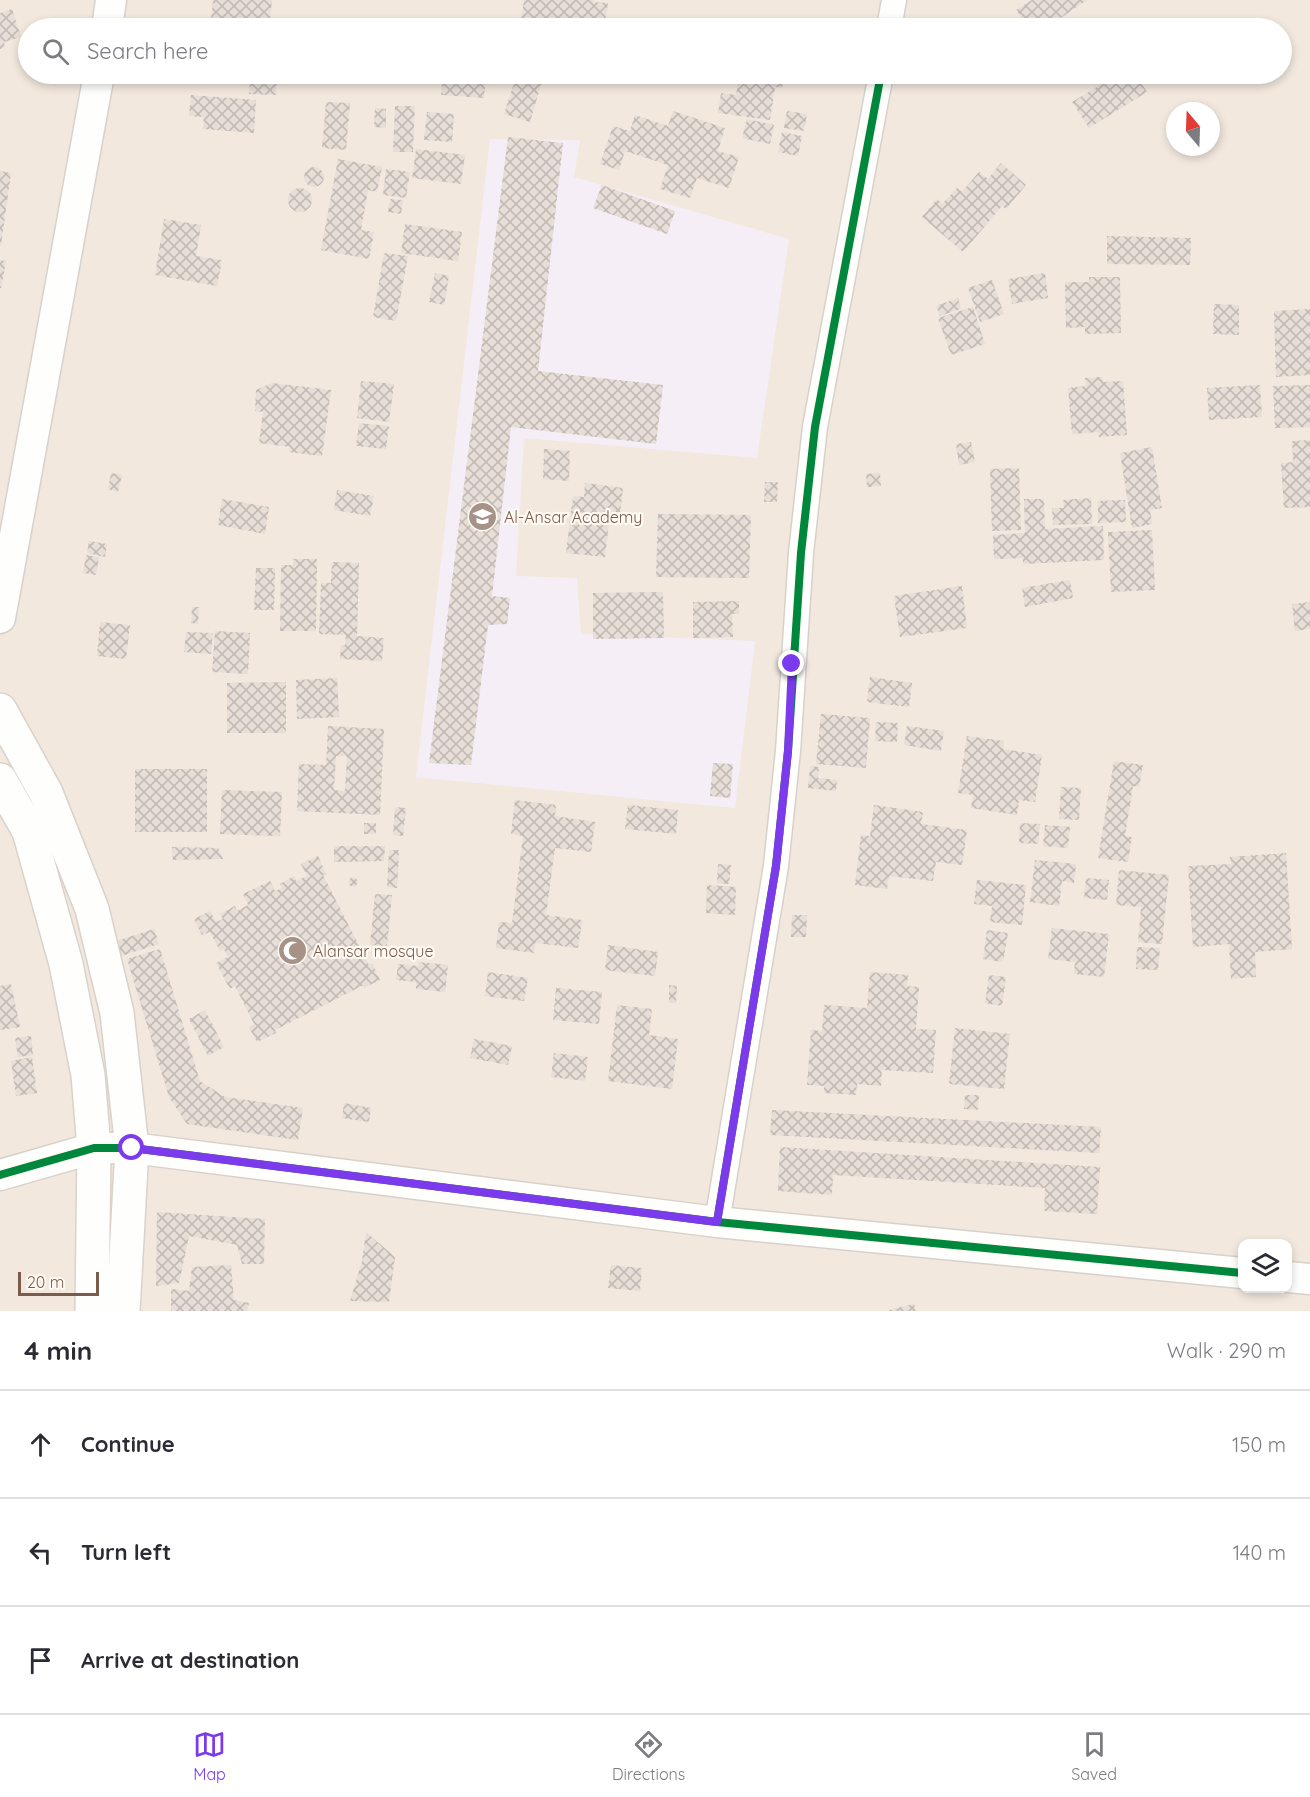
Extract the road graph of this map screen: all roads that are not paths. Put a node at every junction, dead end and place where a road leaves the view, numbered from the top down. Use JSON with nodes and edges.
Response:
{"nodes":[{"id":1,"x":111,"y":0,"type":"edge"},
{"id":2,"x":894,"y":0,"type":"edge"},
{"id":3,"x":108,"y":18,"type":"edge"},
{"id":4,"x":891,"y":18,"type":"edge"},
{"id":5,"x":97,"y":84,"type":"edge"},
{"id":6,"x":878,"y":84,"type":"edge"},
{"id":7,"x":0,"y":618,"type":"edge"},
{"id":8,"x":0,"y":710,"type":"edge"},
{"id":9,"x":0,"y":780,"type":"edge"},
{"id":10,"x":94,"y":1148,"type":"junction"},
{"id":11,"x":132,"y":1148,"type":"junction"},
{"id":12,"x":0,"y":1175,"type":"edge"},
{"id":13,"x":717,"y":1222,"type":"junction"},
{"id":14,"x":1238,"y":1273,"type":"edge"},
{"id":15,"x":1292,"y":1277,"type":"edge"},
{"id":16,"x":1310,"y":1279,"type":"edge"},
{"id":17,"x":92,"y":1311,"type":"edge"},
{"id":18,"x":123,"y":1311,"type":"edge"}],
"edges":[{"from":1,"to":3,"type":"street"},
{"from":2,"to":4,"type":"street"},
{"from":5,"to":7,"type":"street"},
{"from":6,"to":13,"type":"street"},
{"from":8,"to":11,"type":"main road"},
{"from":9,"to":10,"type":"main road"},
{"from":10,"to":11,"type":"street"},
{"from":10,"to":12,"type":"street"},
{"from":10,"to":17,"type":"main road"},
{"from":11,"to":13,"type":"street"},
{"from":11,"to":18,"type":"main road"},
{"from":13,"to":14,"type":"street"},
{"from":15,"to":16,"type":"street"}]}
